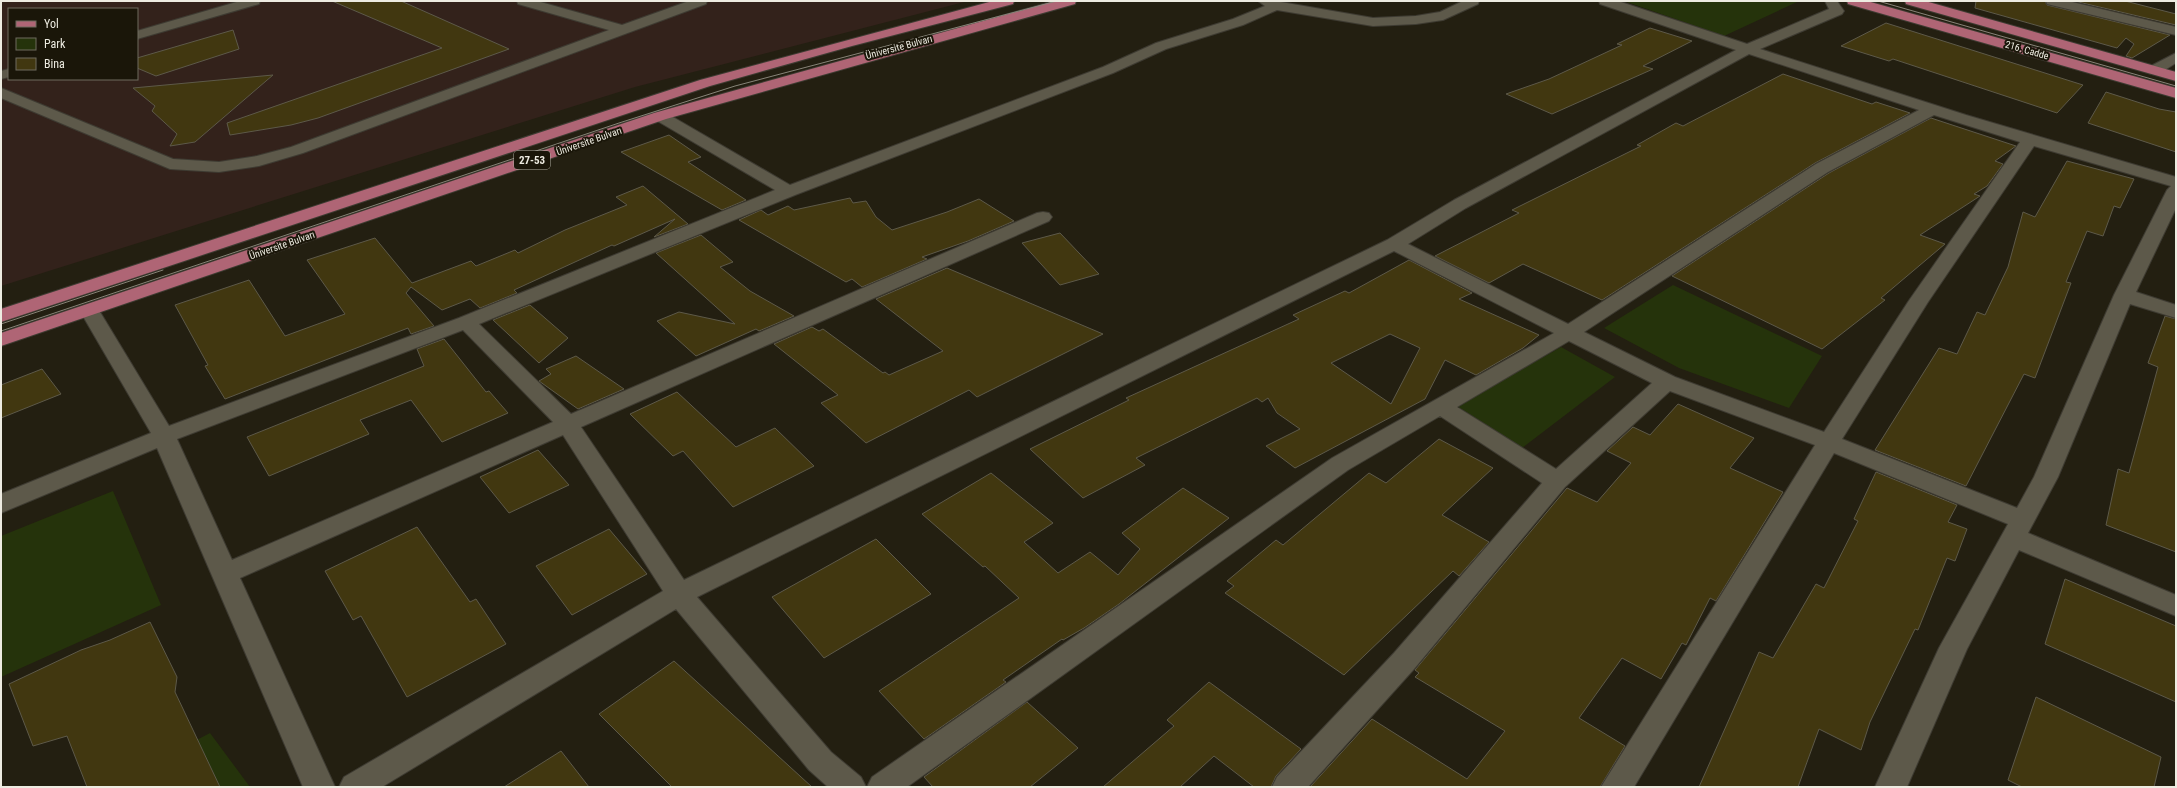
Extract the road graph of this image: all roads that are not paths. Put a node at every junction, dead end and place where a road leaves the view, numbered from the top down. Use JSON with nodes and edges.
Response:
{"nodes":[{"id":1,"x":254,"y":1,"type":"edge"},
{"id":2,"x":523,"y":1,"type":"edge"},
{"id":3,"x":701,"y":1,"type":"edge"},
{"id":4,"x":1008,"y":1,"type":"edge"},
{"id":5,"x":1070,"y":1,"type":"edge"},
{"id":6,"x":1473,"y":1,"type":"edge"},
{"id":7,"x":1605,"y":1,"type":"edge"},
{"id":8,"x":1831,"y":1,"type":"edge"},
{"id":9,"x":1841,"y":1,"type":"edge"},
{"id":10,"x":1853,"y":1,"type":"edge"},
{"id":11,"x":1911,"y":1,"type":"edge"},
{"id":12,"x":2052,"y":1,"type":"edge"},
{"id":13,"x":1270,"y":4,"type":"edge"},
{"id":14,"x":2077,"y":4,"type":"edge"},
{"id":15,"x":1878,"y":8,"type":"junction"},
{"id":16,"x":623,"y":30,"type":"junction"},
{"id":17,"x":2176,"y":31,"type":"edge"},
{"id":18,"x":138,"y":36,"type":"edge"},
{"id":19,"x":1746,"y":50,"type":"junction"},
{"id":20,"x":2176,"y":57,"type":"edge"},
{"id":21,"x":2154,"y":70,"type":"junction"},
{"id":22,"x":2176,"y":77,"type":"edge"},
{"id":23,"x":1,"y":93,"type":"edge"},
{"id":24,"x":2176,"y":93,"type":"edge"},
{"id":25,"x":1930,"y":110,"type":"junction"},
{"id":26,"x":660,"y":116,"type":"junction"},
{"id":27,"x":2029,"y":140,"type":"junction"},
{"id":28,"x":2176,"y":182,"type":"edge"},
{"id":29,"x":2176,"y":190,"type":"edge"},
{"id":30,"x":789,"y":191,"type":"junction"},
{"id":31,"x":1043,"y":217,"type":"dead end"},
{"id":32,"x":1394,"y":244,"type":"junction"},
{"id":33,"x":2124,"y":295,"type":"junction"},
{"id":34,"x":90,"y":310,"type":"junction"},
{"id":35,"x":2176,"y":312,"type":"edge"},
{"id":36,"x":1,"y":316,"type":"edge"},
{"id":37,"x":466,"y":322,"type":"junction"},
{"id":38,"x":1570,"y":332,"type":"junction"},
{"id":39,"x":1,"y":340,"type":"edge"},
{"id":40,"x":1667,"y":382,"type":"junction"},
{"id":41,"x":1440,"y":406,"type":"junction"},
{"id":42,"x":567,"y":423,"type":"junction"},
{"id":43,"x":164,"y":436,"type":"junction"},
{"id":44,"x":1829,"y":442,"type":"junction"},
{"id":45,"x":1556,"y":481,"type":"junction"},
{"id":46,"x":1,"y":504,"type":"edge"},
{"id":47,"x":2018,"y":529,"type":"junction"},
{"id":48,"x":224,"y":574,"type":"junction"},
{"id":49,"x":679,"y":594,"type":"junction"},
{"id":50,"x":2176,"y":606,"type":"edge"},
{"id":51,"x":319,"y":787,"type":"edge"},
{"id":52,"x":355,"y":787,"type":"edge"},
{"id":53,"x":850,"y":787,"type":"edge"},
{"id":54,"x":882,"y":787,"type":"edge"},
{"id":55,"x":1288,"y":787,"type":"edge"},
{"id":56,"x":1617,"y":787,"type":"edge"},
{"id":57,"x":1891,"y":787,"type":"edge"}],
"edges":[{"from":1,"to":18,"type":"street"},
{"from":2,"to":16,"type":"street"},
{"from":3,"to":16,"type":"street"},
{"from":4,"to":36,"type":"main road","name":"Üniversite Bulvarı"},
{"from":5,"to":26,"type":"main road","name":"Üniversite Bulvarı","number":"27-53"},
{"from":6,"to":13,"type":"street"},
{"from":7,"to":19,"type":"street"},
{"from":8,"to":19,"type":"street"},
{"from":9,"to":15,"type":"main road"},
{"from":10,"to":15,"type":"main road"},
{"from":11,"to":21,"type":"main road","name":"216. Cadde"},
{"from":12,"to":14,"type":"street"},
{"from":13,"to":30,"type":"street"},
{"from":14,"to":17,"type":"street"},
{"from":15,"to":24,"type":"main road","name":"216. Cadde"},
{"from":16,"to":23,"type":"street"},
{"from":19,"to":25,"type":"street"},
{"from":19,"to":32,"type":"street"},
{"from":20,"to":21,"type":"street"},
{"from":21,"to":22,"type":"main road","name":"216. Cadde"},
{"from":25,"to":27,"type":"street"},
{"from":25,"to":38,"type":"street"},
{"from":26,"to":30,"type":"street"},
{"from":26,"to":34,"type":"main road","name":"Üniversite Bulvarı","number":"27-53"},
{"from":27,"to":28,"type":"street"},
{"from":27,"to":44,"type":"street"},
{"from":29,"to":33,"type":"street"},
{"from":30,"to":37,"type":"street"},
{"from":31,"to":42,"type":"street"},
{"from":32,"to":38,"type":"street"},
{"from":32,"to":49,"type":"street"},
{"from":33,"to":35,"type":"street"},
{"from":33,"to":47,"type":"street"},
{"from":34,"to":39,"type":"main road","name":"Üniversite Bulvarı","number":"27-53"},
{"from":34,"to":43,"type":"street"},
{"from":37,"to":42,"type":"street"},
{"from":37,"to":43,"type":"street"},
{"from":38,"to":40,"type":"street"},
{"from":38,"to":41,"type":"street"},
{"from":40,"to":44,"type":"street"},
{"from":40,"to":45,"type":"street"},
{"from":41,"to":45,"type":"street"},
{"from":41,"to":54,"type":"street"},
{"from":42,"to":48,"type":"street"},
{"from":42,"to":49,"type":"street"},
{"from":43,"to":46,"type":"street"},
{"from":43,"to":48,"type":"street"},
{"from":44,"to":47,"type":"street"},
{"from":44,"to":56,"type":"street"},
{"from":45,"to":55,"type":"street"},
{"from":47,"to":50,"type":"street"},
{"from":47,"to":57,"type":"street"},
{"from":48,"to":51,"type":"street"},
{"from":49,"to":52,"type":"street"},
{"from":49,"to":53,"type":"street"}]}
